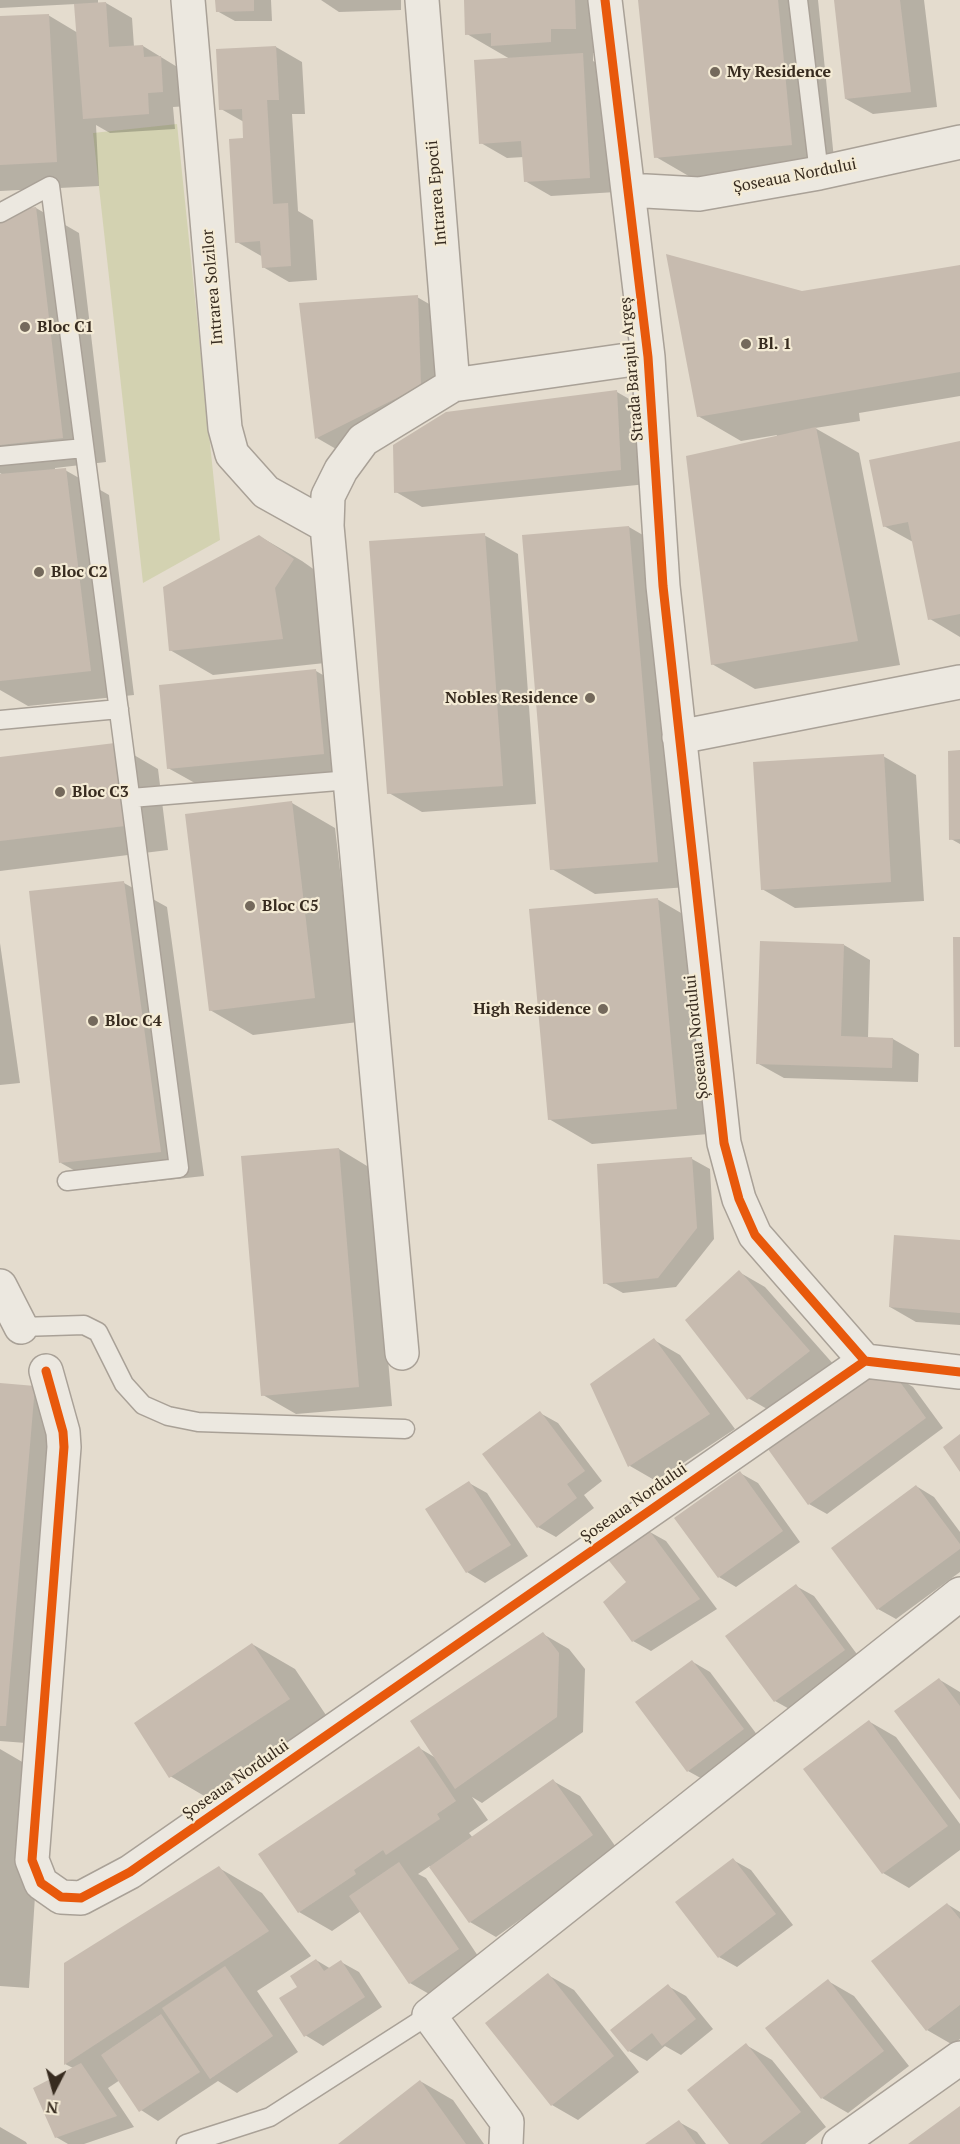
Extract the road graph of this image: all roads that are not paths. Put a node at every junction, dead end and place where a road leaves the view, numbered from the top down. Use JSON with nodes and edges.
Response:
{"nodes":[{"id":1,"x":188,"y":0,"type":"edge"},
{"id":2,"x":422,"y":0,"type":"edge"},
{"id":3,"x":605,"y":0,"type":"edge"},
{"id":4,"x":798,"y":0,"type":"edge"},
{"id":5,"x":960,"y":142,"type":"edge"},
{"id":6,"x":819,"y":173,"type":"junction"},
{"id":7,"x":628,"y":190,"type":"junction"},
{"id":8,"x":0,"y":213,"type":"edge"},
{"id":9,"x":648,"y":357,"type":"junction"},
{"id":10,"x":453,"y":385,"type":"junction"},
{"id":11,"x":84,"y":448,"type":"junction"},
{"id":12,"x":0,"y":456,"type":"edge"},
{"id":13,"x":327,"y":526,"type":"junction"},
{"id":14,"x":960,"y":682,"type":"edge"},
{"id":15,"x":119,"y":709,"type":"junction"},
{"id":16,"x":0,"y":720,"type":"edge"},
{"id":17,"x":679,"y":737,"type":"junction"},
{"id":18,"x":350,"y":780,"type":"junction"},
{"id":19,"x":131,"y":798,"type":"junction"},
{"id":20,"x":67,"y":1181,"type":"dead end"},
{"id":21,"x":0,"y":1286,"type":"edge"},
{"id":22,"x":21,"y":1327,"type":"joint"},
{"id":23,"x":402,"y":1353,"type":"dead end"},
{"id":24,"x":865,"y":1361,"type":"junction"},
{"id":25,"x":46,"y":1371,"type":"dead end"},
{"id":26,"x":960,"y":1372,"type":"edge"},
{"id":27,"x":405,"y":1429,"type":"dead end"},
{"id":28,"x":960,"y":1594,"type":"edge"},
{"id":29,"x":429,"y":2015,"type":"junction"},
{"id":30,"x":960,"y":2058,"type":"edge"},
{"id":31,"x":186,"y":2144,"type":"edge"},
{"id":32,"x":506,"y":2144,"type":"edge"},
{"id":33,"x":839,"y":2144,"type":"edge"}],
"edges":[{"from":1,"to":13,"type":"street","name":"Intrarea Solzilor"},
{"from":2,"to":10,"type":"street","name":"Intrarea Epocii"},
{"from":3,"to":7,"type":"street","name":"Strada Barajul Argeș"},
{"from":4,"to":6,"type":"lane"},
{"from":5,"to":6,"type":"street","name":"Șoseaua Nordului"},
{"from":6,"to":7,"type":"street","name":"Șoseaua Nordului"},
{"from":7,"to":9,"type":"street","name":"Strada Barajul Argeș"},
{"from":8,"to":11,"type":"lane"},
{"from":9,"to":10,"type":"street"},
{"from":9,"to":17,"type":"street","name":"Strada Barajul Argeș"},
{"from":10,"to":13,"type":"street"},
{"from":11,"to":12,"type":"lane"},
{"from":11,"to":15,"type":"lane"},
{"from":13,"to":18,"type":"street"},
{"from":14,"to":17,"type":"street"},
{"from":15,"to":16,"type":"lane"},
{"from":15,"to":19,"type":"lane"},
{"from":17,"to":24,"type":"street","name":"Șoseaua Nordului"},
{"from":18,"to":19,"type":"lane"},
{"from":18,"to":23,"type":"street"},
{"from":19,"to":20,"type":"lane"},
{"from":21,"to":22,"type":"street"},
{"from":22,"to":27,"type":"lane"},
{"from":24,"to":25,"type":"street","name":"Șoseaua Nordului"},
{"from":24,"to":26,"type":"street"},
{"from":28,"to":29,"type":"street"},
{"from":29,"to":31,"type":"lane"},
{"from":29,"to":32,"type":"street"},
{"from":30,"to":33,"type":"street"}]}
